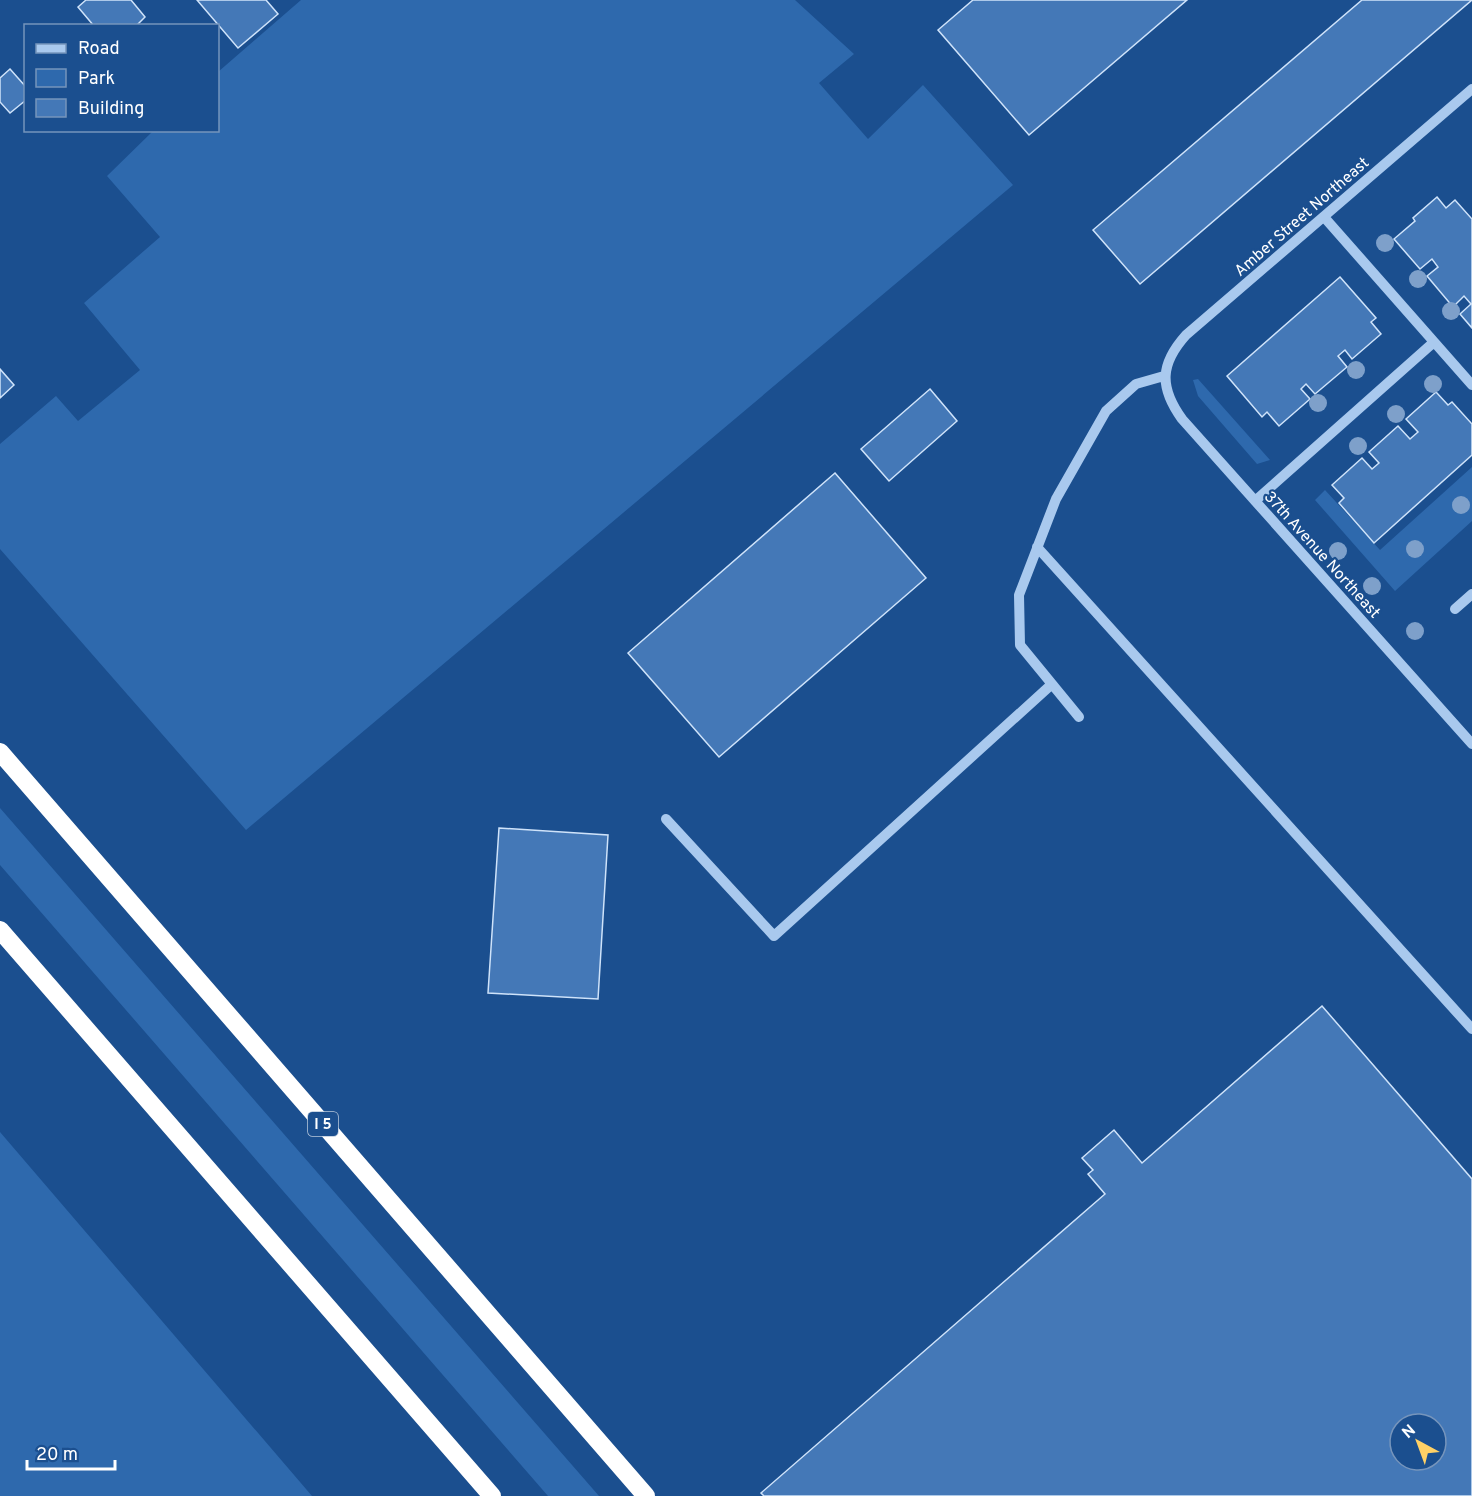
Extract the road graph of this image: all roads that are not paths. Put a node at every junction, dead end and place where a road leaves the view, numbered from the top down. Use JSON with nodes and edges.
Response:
{"nodes":[{"id":1,"x":1472,"y":89,"type":"edge"},
{"id":2,"x":1324,"y":217,"type":"junction"},
{"id":3,"x":1434,"y":342,"type":"junction"},
{"id":4,"x":1164,"y":376,"type":"junction"},
{"id":5,"x":1472,"y":385,"type":"edge"},
{"id":6,"x":1255,"y":501,"type":"junction"},
{"id":7,"x":1037,"y":547,"type":"junction"},
{"id":8,"x":1472,"y":594,"type":"edge"},
{"id":9,"x":1455,"y":609,"type":"dead end"},
{"id":10,"x":1052,"y":684,"type":"junction"},
{"id":11,"x":1079,"y":717,"type":"dead end"},
{"id":12,"x":1472,"y":744,"type":"edge"},
{"id":13,"x":0,"y":752,"type":"edge"},
{"id":14,"x":666,"y":819,"type":"dead end"},
{"id":15,"x":0,"y":930,"type":"edge"},
{"id":16,"x":1472,"y":1029,"type":"edge"},
{"id":17,"x":492,"y":1496,"type":"edge"},
{"id":18,"x":646,"y":1496,"type":"edge"}],
"edges":[{"from":1,"to":2,"type":"street","name":"Amber Street Northeast"},
{"from":2,"to":3,"type":"street"},
{"from":2,"to":4,"type":"street","name":"Amber Street Northeast"},
{"from":3,"to":5,"type":"street"},
{"from":3,"to":6,"type":"street"},
{"from":4,"to":6,"type":"street","name":"37th Avenue Northeast"},
{"from":4,"to":7,"type":"street"},
{"from":6,"to":12,"type":"street","name":"37th Avenue Northeast"},
{"from":7,"to":10,"type":"street"},
{"from":7,"to":16,"type":"street"},
{"from":8,"to":9,"type":"street"},
{"from":10,"to":11,"type":"street"},
{"from":10,"to":14,"type":"street"},
{"from":13,"to":18,"type":"highway","number":"I 5"},
{"from":15,"to":17,"type":"highway"}]}
